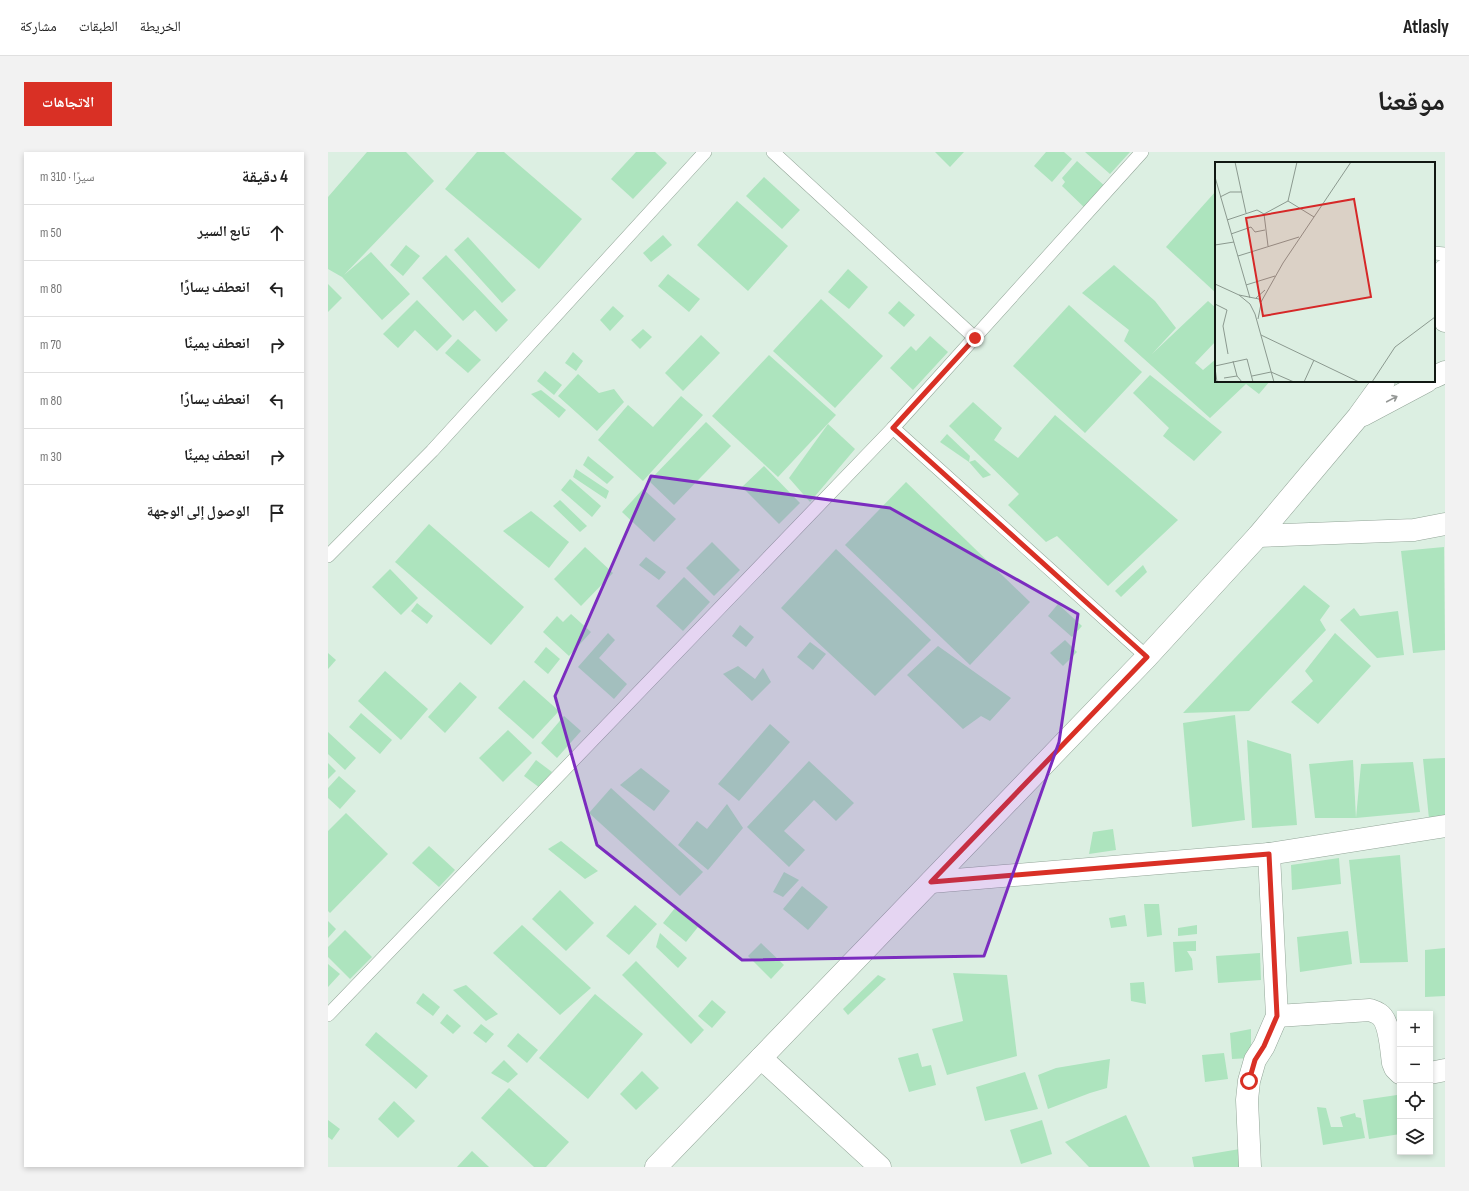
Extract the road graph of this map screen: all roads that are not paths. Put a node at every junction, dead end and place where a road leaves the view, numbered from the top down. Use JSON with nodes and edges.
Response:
{"nodes":[{"id":1,"x":705,"y":152,"type":"edge"},
{"id":2,"x":773,"y":152,"type":"edge"},
{"id":3,"x":1142,"y":152,"type":"edge"},
{"id":4,"x":1435,"y":253,"type":"edge"},
{"id":5,"x":1445,"y":254,"type":"edge"},
{"id":6,"x":1445,"y":270,"type":"edge"},
{"id":7,"x":1438,"y":305,"type":"edge"},
{"id":8,"x":975,"y":338,"type":"junction"},
{"id":9,"x":1445,"y":372,"type":"edge"},
{"id":10,"x":1435,"y":377,"type":"edge"},
{"id":11,"x":1383,"y":382,"type":"edge"},
{"id":12,"x":1425,"y":382,"type":"edge"},
{"id":13,"x":1358,"y":417,"type":"junction"},
{"id":14,"x":893,"y":428,"type":"junction"},
{"id":15,"x":1445,"y":524,"type":"edge"},
{"id":16,"x":1258,"y":536,"type":"junction"},
{"id":17,"x":328,"y":556,"type":"edge"},
{"id":18,"x":1147,"y":657,"type":"junction"},
{"id":19,"x":1445,"y":826,"type":"edge"},
{"id":20,"x":1269,"y":854,"type":"junction"},
{"id":21,"x":931,"y":882,"type":"junction"},
{"id":22,"x":328,"y":1015,"type":"edge"},
{"id":23,"x":1277,"y":1016,"type":"junction"},
{"id":24,"x":761,"y":1058,"type":"junction"},
{"id":25,"x":1397,"y":1070,"type":"edge"},
{"id":26,"x":1445,"y":1070,"type":"edge"},
{"id":27,"x":1433,"y":1072,"type":"edge"},
{"id":28,"x":656,"y":1167,"type":"edge"},
{"id":29,"x":880,"y":1167,"type":"edge"},
{"id":30,"x":1250,"y":1167,"type":"edge"}],
"edges":[{"from":1,"to":17,"type":"lane"},
{"from":2,"to":8,"type":"lane"},
{"from":3,"to":8,"type":"lane"},
{"from":4,"to":5,"type":"lane"},
{"from":6,"to":7,"type":"street"},
{"from":8,"to":14,"type":"lane"},
{"from":9,"to":10,"type":"street"},
{"from":11,"to":13,"type":"street"},
{"from":13,"to":12,"type":"street","one_way":true},
{"from":13,"to":16,"type":"street"},
{"from":14,"to":18,"type":"lane"},
{"from":14,"to":22,"type":"lane"},
{"from":15,"to":16,"type":"street"},
{"from":16,"to":18,"type":"street"},
{"from":18,"to":21,"type":"street"},
{"from":19,"to":20,"type":"street"},
{"from":20,"to":21,"type":"street"},
{"from":20,"to":23,"type":"street"},
{"from":21,"to":24,"type":"street"},
{"from":23,"to":25,"type":"street"},
{"from":23,"to":30,"type":"street"},
{"from":24,"to":28,"type":"street"},
{"from":24,"to":29,"type":"street"},
{"from":26,"to":27,"type":"street"}]}
